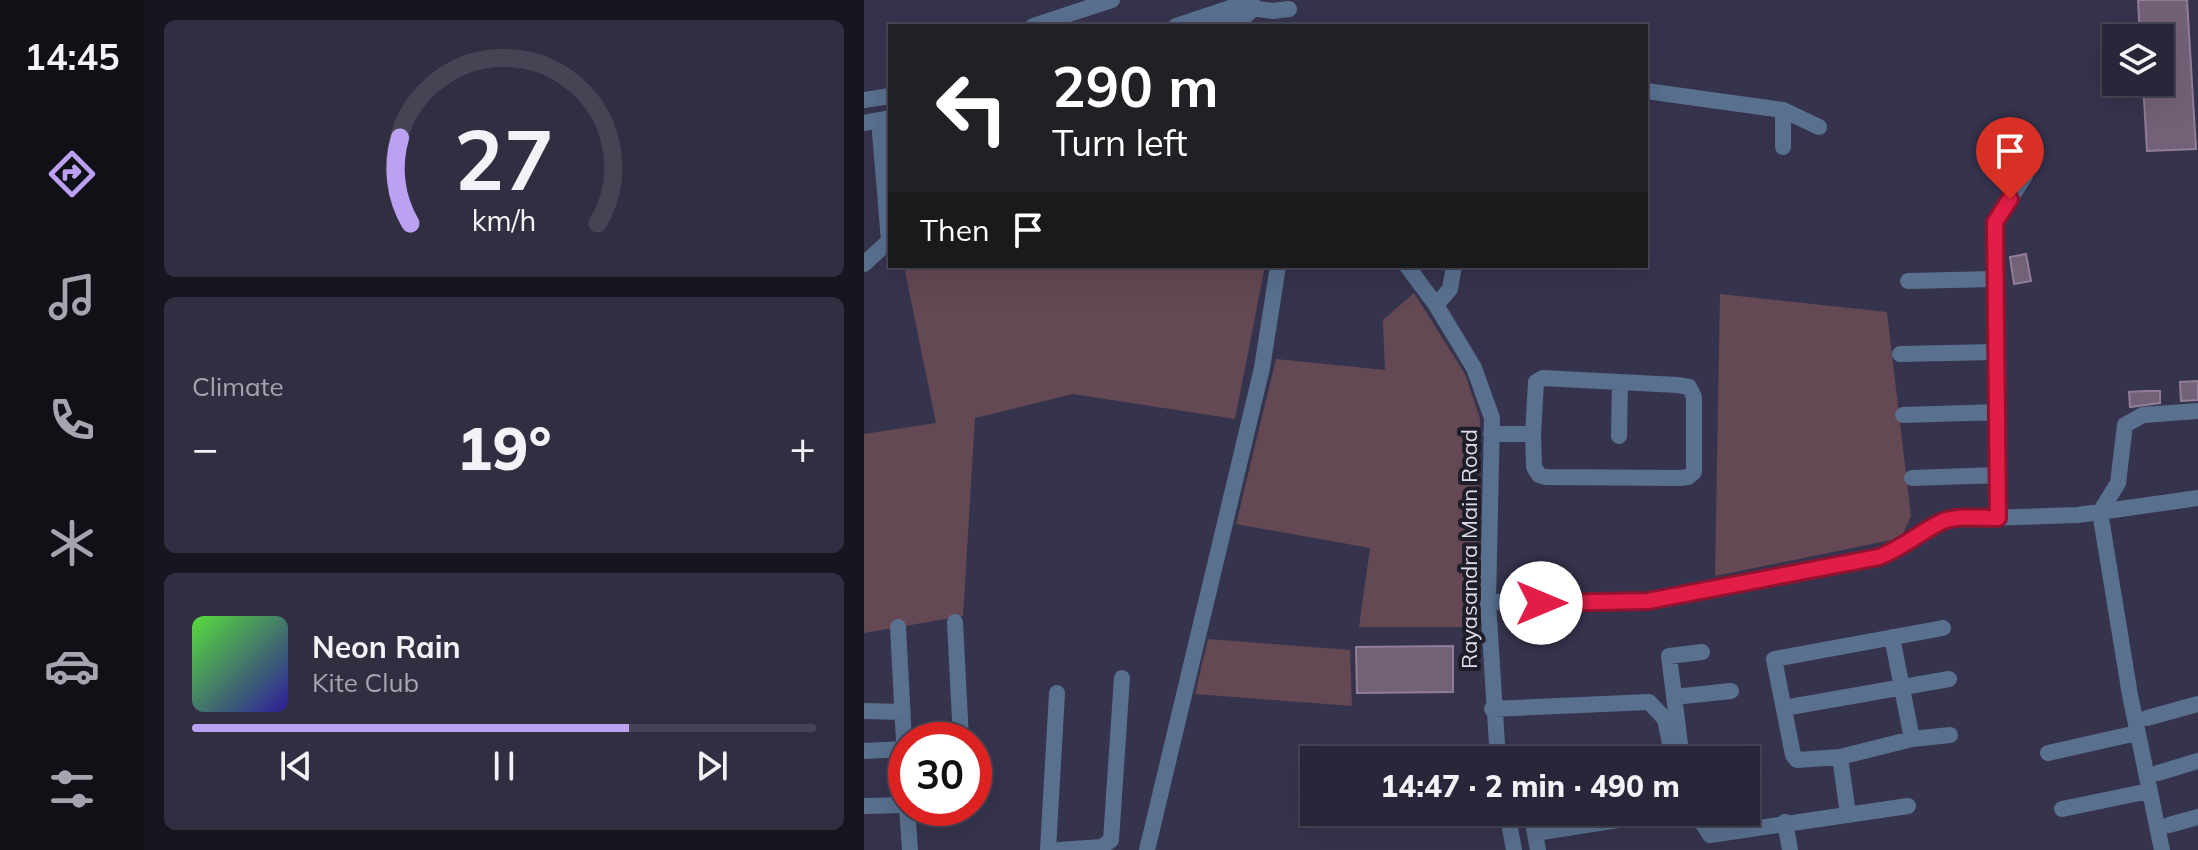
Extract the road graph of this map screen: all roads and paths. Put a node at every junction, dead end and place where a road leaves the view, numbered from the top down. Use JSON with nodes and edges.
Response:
{"nodes":[{"id":1,"x":1112,"y":0,"type":"edge"},
{"id":2,"x":1255,"y":7,"type":"junction"},
{"id":3,"x":1289,"y":12,"type":"edge"},
{"id":4,"x":1039,"y":24,"type":"edge"},
{"id":5,"x":1182,"y":24,"type":"edge"},
{"id":6,"x":1223,"y":24,"type":"edge"},
{"id":7,"x":1648,"y":91,"type":"edge"},
{"id":8,"x":888,"y":96,"type":"edge"},
{"id":9,"x":864,"y":100,"type":"edge"},
{"id":10,"x":1783,"y":110,"type":"junction"},
{"id":11,"x":878,"y":120,"type":"edge"},
{"id":12,"x":1819,"y":127,"type":"dead end"},
{"id":13,"x":1783,"y":147,"type":"dead end"},
{"id":14,"x":2025,"y":176,"type":"dead end"},
{"id":15,"x":888,"y":230,"type":"edge"},
{"id":16,"x":888,"y":242,"type":"edge"},
{"id":17,"x":864,"y":264,"type":"edge"},
{"id":18,"x":1278,"y":268,"type":"edge"},
{"id":19,"x":1408,"y":268,"type":"edge"},
{"id":20,"x":1454,"y":268,"type":"edge"},
{"id":21,"x":1994,"y":279,"type":"junction"},
{"id":22,"x":1908,"y":281,"type":"dead end"},
{"id":23,"x":1436,"y":305,"type":"junction"},
{"id":24,"x":1996,"y":352,"type":"junction"},
{"id":25,"x":1900,"y":354,"type":"dead end"},
{"id":26,"x":1620,"y":382,"type":"junction"},
{"id":27,"x":2198,"y":411,"type":"edge"},
{"id":28,"x":1997,"y":412,"type":"junction"},
{"id":29,"x":1903,"y":415,"type":"dead end"},
{"id":30,"x":1491,"y":434,"type":"junction"},
{"id":31,"x":1533,"y":434,"type":"junction"},
{"id":32,"x":1619,"y":436,"type":"dead end"},
{"id":33,"x":1998,"y":475,"type":"junction"},
{"id":34,"x":1912,"y":478,"type":"dead end"},
{"id":35,"x":2198,"y":498,"type":"edge"},
{"id":36,"x":2100,"y":512,"type":"junction"},
{"id":37,"x":1998,"y":518,"type":"junction"},
{"id":38,"x":1488,"y":602,"type":"junction"},
{"id":39,"x":955,"y":622,"type":"dead end"},
{"id":40,"x":898,"y":627,"type":"dead end"},
{"id":41,"x":1943,"y":628,"type":"dead end"},
{"id":42,"x":1892,"y":637,"type":"junction"},
{"id":43,"x":1702,"y":652,"type":"dead end"},
{"id":44,"x":1122,"y":678,"type":"dead end"},
{"id":45,"x":1949,"y":679,"type":"dead end"},
{"id":46,"x":1902,"y":687,"type":"junction"},
{"id":47,"x":1731,"y":691,"type":"dead end"},
{"id":48,"x":1057,"y":693,"type":"dead end"},
{"id":49,"x":1674,"y":697,"type":"junction"},
{"id":50,"x":2198,"y":704,"type":"edge"},
{"id":51,"x":1784,"y":708,"type":"junction"},
{"id":52,"x":1492,"y":709,"type":"junction"},
{"id":53,"x":864,"y":711,"type":"edge"},
{"id":54,"x":903,"y":712,"type":"junction"},
{"id":55,"x":2147,"y":718,"type":"dead end"},
{"id":56,"x":904,"y":722,"type":"edge"},
{"id":57,"x":960,"y":722,"type":"edge"},
{"id":58,"x":2137,"y":733,"type":"junction"},
{"id":59,"x":1950,"y":735,"type":"dead end"},
{"id":60,"x":1912,"y":739,"type":"junction"},
{"id":61,"x":1670,"y":744,"type":"dead end"},
{"id":62,"x":1496,"y":746,"type":"edge"},
{"id":63,"x":1680,"y":746,"type":"edge"},
{"id":64,"x":888,"y":750,"type":"edge"},
{"id":65,"x":864,"y":751,"type":"edge"},
{"id":66,"x":2048,"y":753,"type":"dead end"},
{"id":67,"x":1840,"y":757,"type":"junction"},
{"id":68,"x":2198,"y":761,"type":"edge"},
{"id":69,"x":2158,"y":773,"type":"dead end"},
{"id":70,"x":2149,"y":791,"type":"junction"},
{"id":71,"x":864,"y":806,"type":"edge"},
{"id":72,"x":888,"y":806,"type":"edge"},
{"id":73,"x":1908,"y":806,"type":"dead end"},
{"id":74,"x":2062,"y":809,"type":"dead end"},
{"id":75,"x":1848,"y":814,"type":"junction"},
{"id":76,"x":2198,"y":817,"type":"edge"},
{"id":77,"x":1785,"y":822,"type":"junction"},
{"id":78,"x":2169,"y":825,"type":"dead end"},
{"id":79,"x":908,"y":826,"type":"edge"},
{"id":80,"x":1510,"y":826,"type":"edge"},
{"id":81,"x":1599,"y":826,"type":"edge"},
{"id":82,"x":1704,"y":826,"type":"edge"},
{"id":83,"x":1536,"y":842,"type":"edge"},
{"id":84,"x":910,"y":850,"type":"edge"},
{"id":85,"x":1048,"y":850,"type":"edge"},
{"id":86,"x":1059,"y":850,"type":"edge"},
{"id":87,"x":1147,"y":850,"type":"edge"},
{"id":88,"x":1514,"y":850,"type":"edge"},
{"id":89,"x":1790,"y":850,"type":"edge"},
{"id":90,"x":2162,"y":850,"type":"edge"}],
"edges":[{"from":1,"to":4,"type":"street"},
{"from":2,"to":3,"type":"street"},
{"from":2,"to":5,"type":"street"},
{"from":2,"to":6,"type":"street"},
{"from":7,"to":10,"type":"street"},
{"from":8,"to":9,"type":"street"},
{"from":10,"to":12,"type":"street"},
{"from":10,"to":13,"type":"street"},
{"from":11,"to":15,"type":"street"},
{"from":14,"to":21,"type":"street"},
{"from":16,"to":17,"type":"street"},
{"from":18,"to":87,"type":"street"},
{"from":19,"to":23,"type":"street","name":"Rayasandra Main Road"},
{"from":20,"to":23,"type":"street"},
{"from":21,"to":22,"type":"street"},
{"from":21,"to":24,"type":"street"},
{"from":23,"to":30,"type":"street","name":"Rayasandra Main Road"},
{"from":24,"to":25,"type":"street"},
{"from":24,"to":28,"type":"street"},
{"from":26,"to":31,"type":"street"},
{"from":26,"to":31,"type":"street"},
{"from":26,"to":32,"type":"street"},
{"from":27,"to":36,"type":"street"},
{"from":28,"to":29,"type":"street"},
{"from":28,"to":33,"type":"street"},
{"from":30,"to":31,"type":"street"},
{"from":30,"to":38,"type":"street","name":"Rayasandra Main Road"},
{"from":33,"to":34,"type":"street"},
{"from":33,"to":37,"type":"street"},
{"from":35,"to":36,"type":"street"},
{"from":36,"to":37,"type":"street"},
{"from":36,"to":58,"type":"street"},
{"from":37,"to":38,"type":"street"},
{"from":38,"to":52,"type":"street","name":"Rayasandra Main Road"},
{"from":39,"to":57,"type":"street"},
{"from":40,"to":54,"type":"street"},
{"from":41,"to":42,"type":"street"},
{"from":42,"to":46,"type":"street"},
{"from":42,"to":51,"type":"street"},
{"from":43,"to":49,"type":"street"},
{"from":44,"to":86,"type":"street"},
{"from":45,"to":46,"type":"street"},
{"from":46,"to":51,"type":"street"},
{"from":46,"to":60,"type":"street"},
{"from":47,"to":49,"type":"street"},
{"from":48,"to":85,"type":"street"},
{"from":49,"to":63,"type":"street"},
{"from":50,"to":55,"type":"street"},
{"from":51,"to":67,"type":"street"},
{"from":52,"to":61,"type":"street"},
{"from":52,"to":62,"type":"street","name":"Rayasandra Main Road"},
{"from":53,"to":54,"type":"street"},
{"from":54,"to":56,"type":"street"},
{"from":58,"to":66,"type":"street"},
{"from":58,"to":70,"type":"street"},
{"from":59,"to":60,"type":"street"},
{"from":60,"to":67,"type":"street"},
{"from":64,"to":65,"type":"street"},
{"from":67,"to":75,"type":"street"},
{"from":68,"to":69,"type":"street"},
{"from":70,"to":74,"type":"street"},
{"from":70,"to":90,"type":"street"},
{"from":71,"to":72,"type":"street"},
{"from":73,"to":75,"type":"street"},
{"from":75,"to":77,"type":"street"},
{"from":76,"to":78,"type":"street"},
{"from":77,"to":82,"type":"street"},
{"from":77,"to":89,"type":"street"},
{"from":79,"to":84,"type":"street"},
{"from":80,"to":88,"type":"street"},
{"from":81,"to":83,"type":"street"}]}
